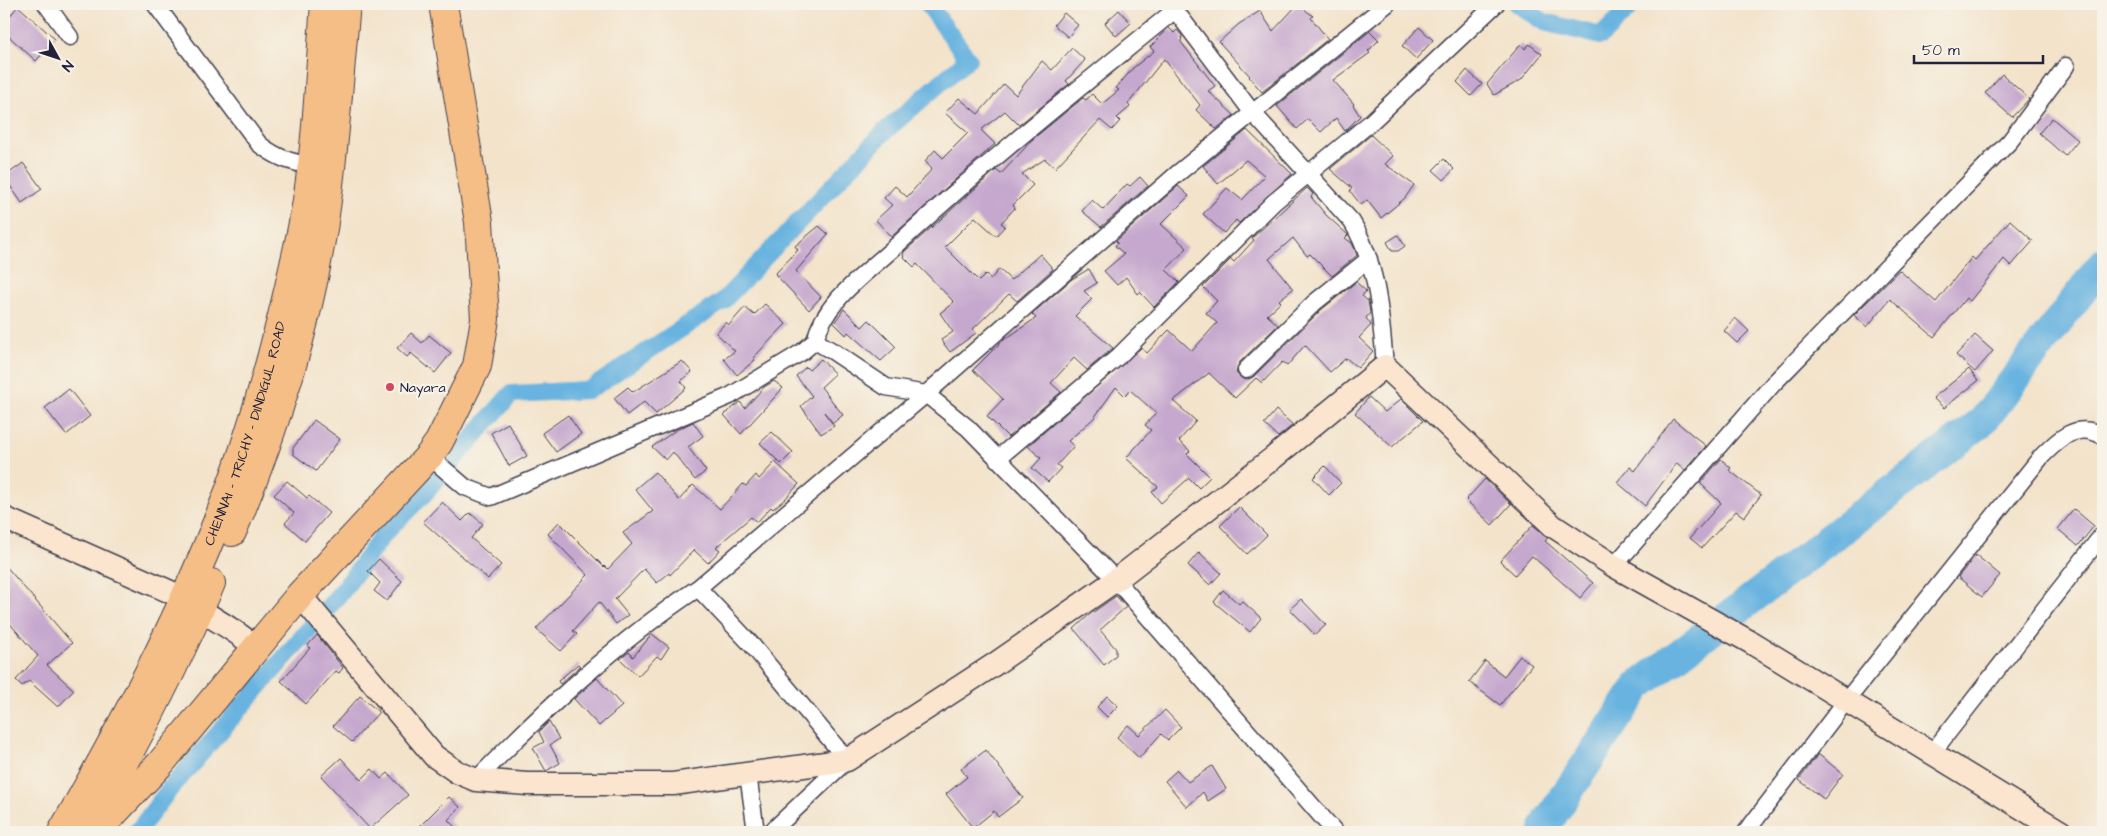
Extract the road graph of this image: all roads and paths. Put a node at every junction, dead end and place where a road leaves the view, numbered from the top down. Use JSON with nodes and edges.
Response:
{"nodes":[{"id":1,"x":46,"y":4,"type":"edge"},
{"id":2,"x":155,"y":4,"type":"edge"},
{"id":3,"x":325,"y":4,"type":"edge"},
{"id":4,"x":346,"y":4,"type":"edge"},
{"id":5,"x":443,"y":4,"type":"edge"},
{"id":6,"x":1387,"y":4,"type":"edge"},
{"id":7,"x":1495,"y":5,"type":"edge"},
{"id":8,"x":1174,"y":7,"type":"edge"},
{"id":9,"x":70,"y":37,"type":"dead end"},
{"id":10,"x":2066,"y":66,"type":"dead end"},
{"id":11,"x":1252,"y":112,"type":"junction"},
{"id":12,"x":312,"y":165,"type":"junction"},
{"id":13,"x":1306,"y":174,"type":"junction"},
{"id":14,"x":1369,"y":259,"type":"junction"},
{"id":15,"x":815,"y":341,"type":"junction"},
{"id":16,"x":1385,"y":366,"type":"junction"},
{"id":17,"x":1246,"y":370,"type":"dead end"},
{"id":18,"x":926,"y":394,"type":"junction"},
{"id":19,"x":2103,"y":436,"type":"edge"},
{"id":20,"x":432,"y":459,"type":"junction"},
{"id":21,"x":997,"y":459,"type":"junction"},
{"id":22,"x":4,"y":518,"type":"edge"},
{"id":23,"x":2103,"y":534,"type":"edge"},
{"id":24,"x":1614,"y":566,"type":"junction"},
{"id":25,"x":1116,"y":580,"type":"junction"},
{"id":26,"x":698,"y":588,"type":"junction"},
{"id":27,"x":306,"y":601,"type":"junction"},
{"id":28,"x":192,"y":604,"type":"junction"},
{"id":29,"x":256,"y":648,"type":"junction"},
{"id":30,"x":1846,"y":701,"type":"junction"},
{"id":31,"x":1932,"y":753,"type":"junction"},
{"id":32,"x":847,"y":760,"type":"junction"},
{"id":33,"x":748,"y":774,"type":"junction"},
{"id":34,"x":476,"y":780,"type":"junction"},
{"id":35,"x":62,"y":832,"type":"edge"},
{"id":36,"x":84,"y":832,"type":"edge"},
{"id":37,"x":96,"y":832,"type":"edge"},
{"id":38,"x":756,"y":832,"type":"edge"},
{"id":39,"x":771,"y":832,"type":"edge"},
{"id":40,"x":1336,"y":832,"type":"edge"},
{"id":41,"x":1746,"y":832,"type":"edge"},
{"id":42,"x":2061,"y":832,"type":"edge"}],
"edges":[{"from":1,"to":9,"type":"street"},
{"from":2,"to":12,"type":"street"},
{"from":3,"to":12,"type":"highway","name":"CHENNAI - TRICHY - DINDIGUL ROAD"},
{"from":4,"to":28,"type":"highway","name":"CHENNAI - TRICHY - DINDIGUL ROAD"},
{"from":5,"to":20,"type":"highway"},
{"from":6,"to":11,"type":"street"},
{"from":7,"to":13,"type":"street"},
{"from":8,"to":11,"type":"street"},
{"from":8,"to":15,"type":"street"},
{"from":10,"to":24,"type":"street"},
{"from":11,"to":13,"type":"street"},
{"from":11,"to":18,"type":"street"},
{"from":12,"to":28,"type":"highway","name":"CHENNAI - TRICHY - DINDIGUL ROAD"},
{"from":13,"to":14,"type":"street"},
{"from":13,"to":21,"type":"street"},
{"from":14,"to":16,"type":"street"},
{"from":14,"to":17,"type":"street"},
{"from":15,"to":18,"type":"street"},
{"from":15,"to":20,"type":"street"},
{"from":16,"to":24,"type":"street"},
{"from":16,"to":25,"type":"street"},
{"from":18,"to":21,"type":"street"},
{"from":18,"to":26,"type":"street"},
{"from":19,"to":30,"type":"street"},
{"from":20,"to":27,"type":"highway"},
{"from":21,"to":25,"type":"street"},
{"from":22,"to":28,"type":"street"},
{"from":23,"to":31,"type":"street"},
{"from":24,"to":30,"type":"street"},
{"from":25,"to":32,"type":"street"},
{"from":25,"to":40,"type":"street"},
{"from":26,"to":32,"type":"street"},
{"from":26,"to":34,"type":"street"},
{"from":27,"to":29,"type":"highway"},
{"from":27,"to":34,"type":"street"},
{"from":28,"to":29,"type":"street"},
{"from":28,"to":35,"type":"highway","name":"CHENNAI - TRICHY - DINDIGUL ROAD"},
{"from":28,"to":36,"type":"highway","name":"CHENNAI - TRICHY - DINDIGUL ROAD"},
{"from":29,"to":37,"type":"highway"},
{"from":30,"to":31,"type":"street"},
{"from":30,"to":41,"type":"street"},
{"from":31,"to":42,"type":"street"},
{"from":32,"to":33,"type":"street"},
{"from":32,"to":39,"type":"street"},
{"from":33,"to":34,"type":"street"},
{"from":33,"to":38,"type":"street"}]}
